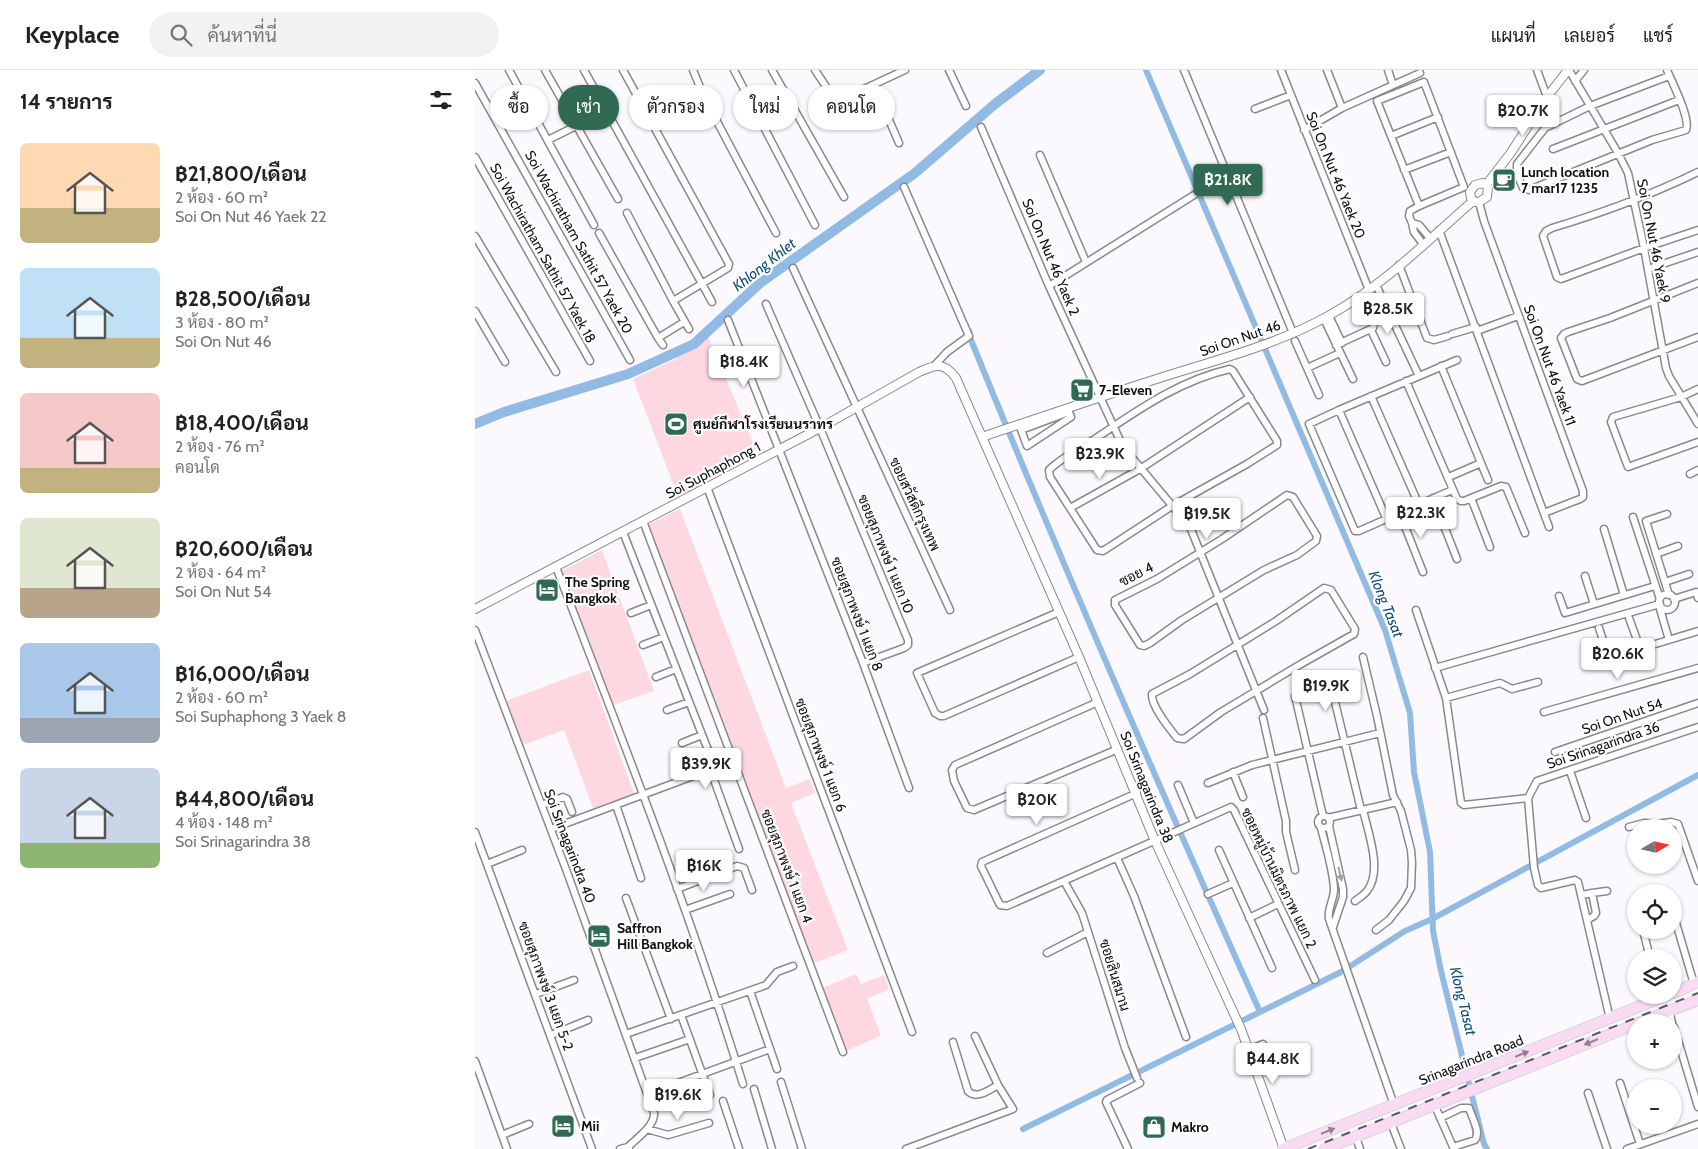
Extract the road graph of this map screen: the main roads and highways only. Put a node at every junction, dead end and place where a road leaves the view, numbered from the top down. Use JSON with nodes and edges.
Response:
{"nodes":[{"id":1,"x":1696,"y":983,"type":"edge"},
{"id":2,"x":1682,"y":989,"type":"edge"},
{"id":3,"x":1697,"y":1003,"type":"edge"},
{"id":4,"x":1645,"y":1004,"type":"edge"},
{"id":5,"x":1661,"y":1014,"type":"edge"},
{"id":6,"x":1627,"y":1028,"type":"edge"},
{"id":7,"x":1283,"y":1149,"type":"edge"},
{"id":8,"x":1325,"y":1149,"type":"edge"}],
"edges":[{"from":1,"to":2,"type":"main road"},
{"from":3,"to":5,"type":"main road"},
{"from":7,"to":4,"type":"main road","name":"Srinagarindra Road","one_way":true},
{"from":6,"to":8,"type":"main road","name":"Srinagarindra Road","one_way":true}]}
